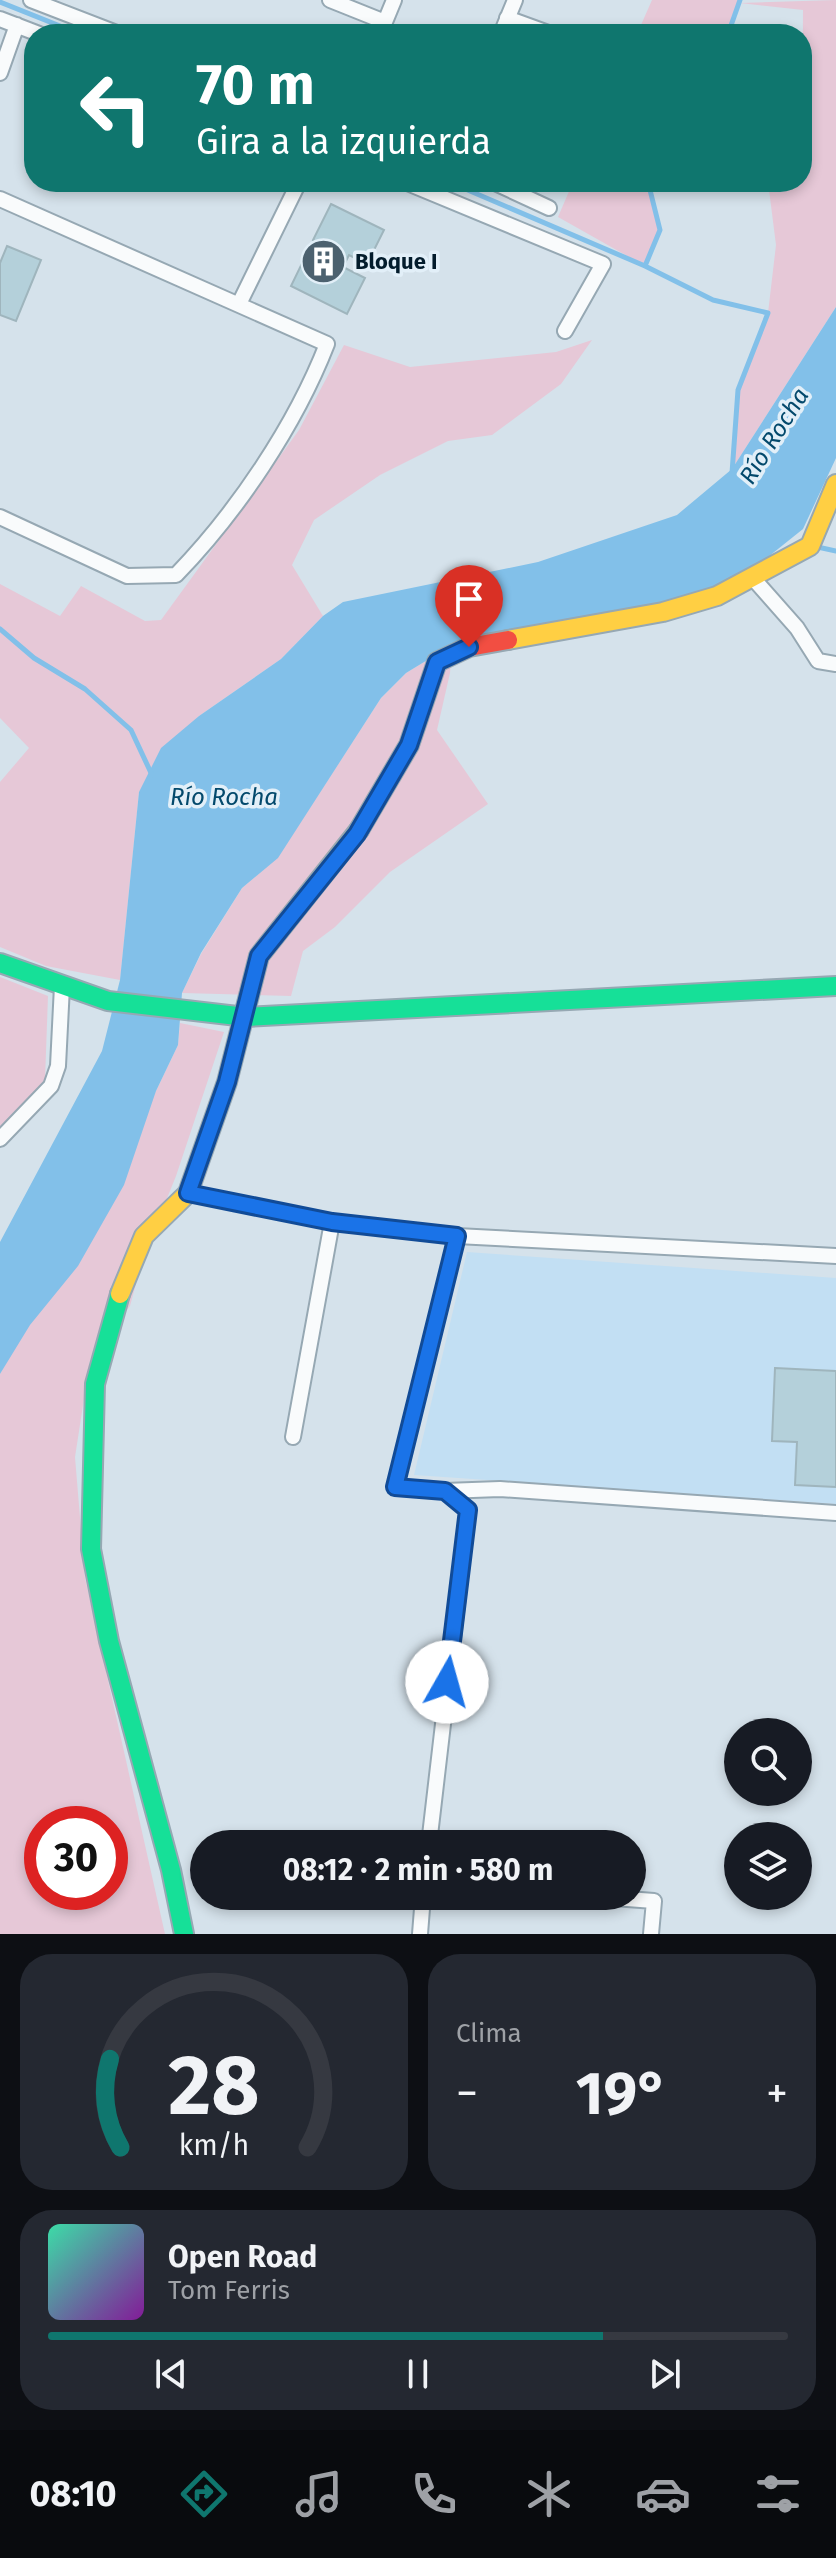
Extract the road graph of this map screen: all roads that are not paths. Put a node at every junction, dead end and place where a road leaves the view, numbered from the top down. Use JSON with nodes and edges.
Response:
{"nodes":[{"id":1,"x":31,"y":0,"type":"edge"},
{"id":2,"x":330,"y":0,"type":"edge"},
{"id":3,"x":394,"y":0,"type":"edge"},
{"id":4,"x":515,"y":0,"type":"edge"},
{"id":5,"x":507,"y":18,"type":"junction"},
{"id":6,"x":0,"y":19,"type":"edge"},
{"id":7,"x":93,"y":24,"type":"edge"},
{"id":8,"x":375,"y":24,"type":"edge"},
{"id":9,"x":384,"y":24,"type":"edge"},
{"id":10,"x":505,"y":24,"type":"edge"},
{"id":11,"x":524,"y":24,"type":"edge"},
{"id":12,"x":17,"y":25,"type":"junction"},
{"id":13,"x":24,"y":28,"type":"edge"},
{"id":14,"x":0,"y":73,"type":"edge"},
{"id":15,"x":294,"y":192,"type":"edge"},
{"id":16,"x":429,"y":192,"type":"edge"},
{"id":17,"x":515,"y":192,"type":"edge"},
{"id":18,"x":0,"y":199,"type":"edge"},
{"id":19,"x":549,"y":208,"type":"dead end"},
{"id":20,"x":239,"y":304,"type":"junction"},
{"id":21,"x":565,"y":331,"type":"dead end"},
{"id":22,"x":836,"y":484,"type":"edge"},
{"id":23,"x":0,"y":517,"type":"edge"},
{"id":24,"x":752,"y":577,"type":"junction"},
{"id":25,"x":836,"y":664,"type":"edge"},
{"id":26,"x":0,"y":963,"type":"edge"},
{"id":27,"x":62,"y":986,"type":"junction"},
{"id":28,"x":836,"y":986,"type":"edge"},
{"id":29,"x":246,"y":1017,"type":"junction"},
{"id":30,"x":0,"y":1139,"type":"edge"},
{"id":31,"x":188,"y":1193,"type":"junction"},
{"id":32,"x":332,"y":1222,"type":"junction"},
{"id":33,"x":457,"y":1236,"type":"junction"},
{"id":34,"x":836,"y":1256,"type":"edge"},
{"id":35,"x":293,"y":1437,"type":"dead end"},
{"id":36,"x":445,"y":1491,"type":"junction"},
{"id":37,"x":836,"y":1513,"type":"edge"},
{"id":38,"x":431,"y":1830,"type":"edge"},
{"id":39,"x":646,"y":1900,"type":"edge"},
{"id":40,"x":422,"y":1910,"type":"edge"},
{"id":41,"x":184,"y":1934,"type":"edge"},
{"id":42,"x":420,"y":1934,"type":"edge"},
{"id":43,"x":651,"y":1934,"type":"edge"}],
"edges":[{"from":1,"to":7,"type":"street"},
{"from":2,"to":8,"type":"street"},
{"from":3,"to":9,"type":"street"},
{"from":4,"to":5,"type":"street"},
{"from":5,"to":10,"type":"street"},
{"from":5,"to":11,"type":"street"},
{"from":6,"to":12,"type":"street"},
{"from":12,"to":13,"type":"street"},
{"from":12,"to":14,"type":"street"},
{"from":15,"to":20,"type":"street"},
{"from":16,"to":21,"type":"street"},
{"from":17,"to":19,"type":"street"},
{"from":18,"to":20,"type":"street"},
{"from":20,"to":23,"type":"street"},
{"from":22,"to":24,"type":"street"},
{"from":24,"to":25,"type":"street"},
{"from":24,"to":29,"type":"street"},
{"from":26,"to":27,"type":"street"},
{"from":27,"to":29,"type":"street"},
{"from":27,"to":30,"type":"street"},
{"from":28,"to":29,"type":"street"},
{"from":29,"to":31,"type":"street"},
{"from":31,"to":32,"type":"street"},
{"from":31,"to":41,"type":"street"},
{"from":32,"to":33,"type":"street"},
{"from":32,"to":35,"type":"street"},
{"from":33,"to":34,"type":"street"},
{"from":33,"to":36,"type":"street"},
{"from":36,"to":37,"type":"street"},
{"from":36,"to":38,"type":"street"},
{"from":39,"to":43,"type":"street"},
{"from":40,"to":42,"type":"street"}]}
